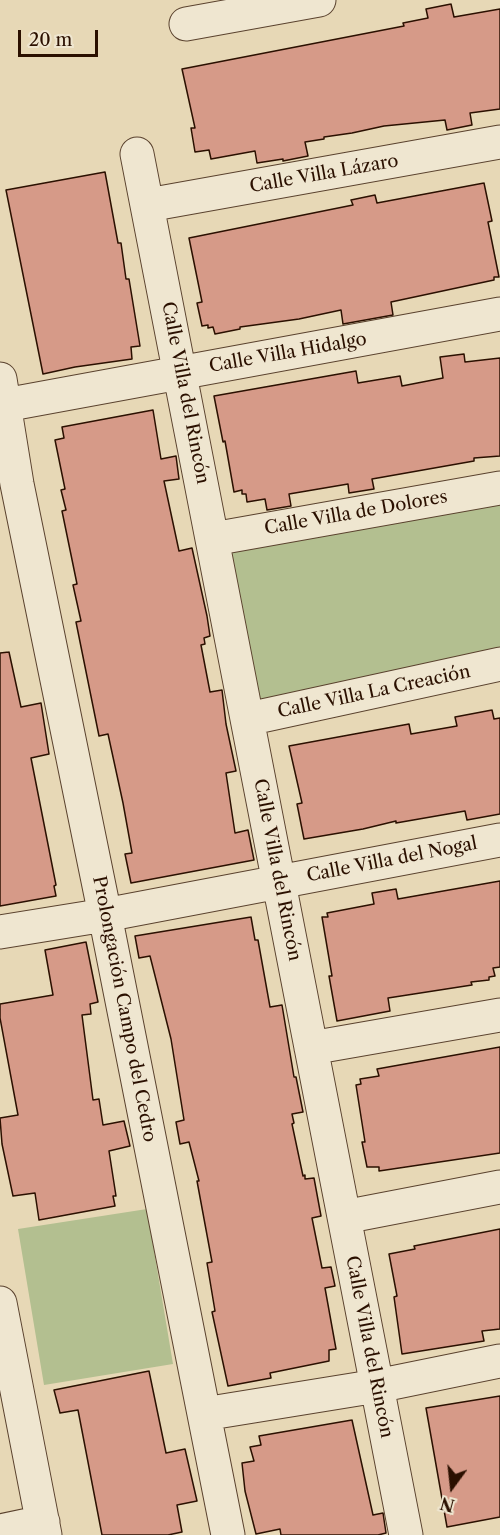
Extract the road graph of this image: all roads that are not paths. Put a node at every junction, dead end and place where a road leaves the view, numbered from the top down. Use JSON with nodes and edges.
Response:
{"nodes":[{"id":1,"x":319,"y":0,"type":"edge"},
{"id":2,"x":186,"y":24,"type":"dead end"},
{"id":3,"x":500,"y":142,"type":"edge"},
{"id":4,"x":137,"y":154,"type":"dead end"},
{"id":5,"x":148,"y":206,"type":"junction"},
{"id":6,"x":500,"y":314,"type":"edge"},
{"id":7,"x":181,"y":373,"type":"junction"},
{"id":8,"x":3,"y":392,"type":"edge"},
{"id":9,"x":17,"y":484,"type":"junction"},
{"id":10,"x":500,"y":488,"type":"edge"},
{"id":11,"x":0,"y":527,"type":"edge"},
{"id":12,"x":213,"y":538,"type":"junction"},
{"id":13,"x":500,"y":664,"type":"edge"},
{"id":14,"x":248,"y":719,"type":"junction"},
{"id":15,"x":500,"y":840,"type":"edge"},
{"id":16,"x":279,"y":882,"type":"junction"},
{"id":17,"x":105,"y":915,"type":"junction"},
{"id":18,"x":0,"y":932,"type":"edge"},
{"id":19,"x":500,"y":1014,"type":"edge"},
{"id":20,"x":311,"y":1048,"type":"junction"},
{"id":21,"x":500,"y":1187,"type":"edge"},
{"id":22,"x":344,"y":1216,"type":"junction"},
{"id":23,"x":0,"y":1303,"type":"edge"},
{"id":24,"x":500,"y":1361,"type":"edge"},
{"id":25,"x":377,"y":1386,"type":"junction"},
{"id":26,"x":204,"y":1414,"type":"junction"},
{"id":27,"x":44,"y":1529,"type":"edge"},
{"id":28,"x":0,"y":1531,"type":"edge"},
{"id":29,"x":228,"y":1535,"type":"edge"},
{"id":30,"x":406,"y":1535,"type":"edge"}],
"edges":[{"from":1,"to":2,"type":"street"},
{"from":3,"to":5,"type":"street","name":"Calle Villa Lázaro"},
{"from":4,"to":5,"type":"street","name":"Calle Villa del Rincón"},
{"from":5,"to":7,"type":"street","name":"Calle Villa del Rincón"},
{"from":6,"to":7,"type":"street","name":"Calle Villa Hidalgo"},
{"from":7,"to":8,"type":"street","name":"Calle Villa Hidalgo"},
{"from":7,"to":12,"type":"street","name":"Calle Villa del Rincón"},
{"from":8,"to":9,"type":"street","name":"Prolongación Campo del Cedro"},
{"from":9,"to":11,"type":"street"},
{"from":9,"to":17,"type":"street","name":"Prolongación Campo del Cedro"},
{"from":10,"to":12,"type":"street","name":"Calle Villa de Dolores"},
{"from":12,"to":14,"type":"street","name":"Calle Villa del Rincón"},
{"from":13,"to":14,"type":"street","name":"Calle Villa La Creación"},
{"from":14,"to":16,"type":"street","name":"Calle Villa del Rincón"},
{"from":15,"to":16,"type":"street","name":"Calle Villa del Nogal"},
{"from":16,"to":17,"type":"street","name":"Calle Villa del Nogal"},
{"from":16,"to":20,"type":"street","name":"Calle Villa del Rincón"},
{"from":17,"to":18,"type":"street","name":"Calle Villa del Nogal"},
{"from":17,"to":26,"type":"street","name":"Prolongación Campo del Cedro"},
{"from":19,"to":20,"type":"street"},
{"from":20,"to":22,"type":"street","name":"Calle Villa del Rincón"},
{"from":21,"to":22,"type":"street"},
{"from":22,"to":25,"type":"street","name":"Calle Villa del Rincón"},
{"from":23,"to":27,"type":"street"},
{"from":24,"to":25,"type":"street"},
{"from":25,"to":26,"type":"street"},
{"from":25,"to":30,"type":"street","name":"Calle Villa del Rincón"},
{"from":26,"to":29,"type":"street","name":"Prolongación Campo del Cedro"},
{"from":27,"to":28,"type":"street"}]}
